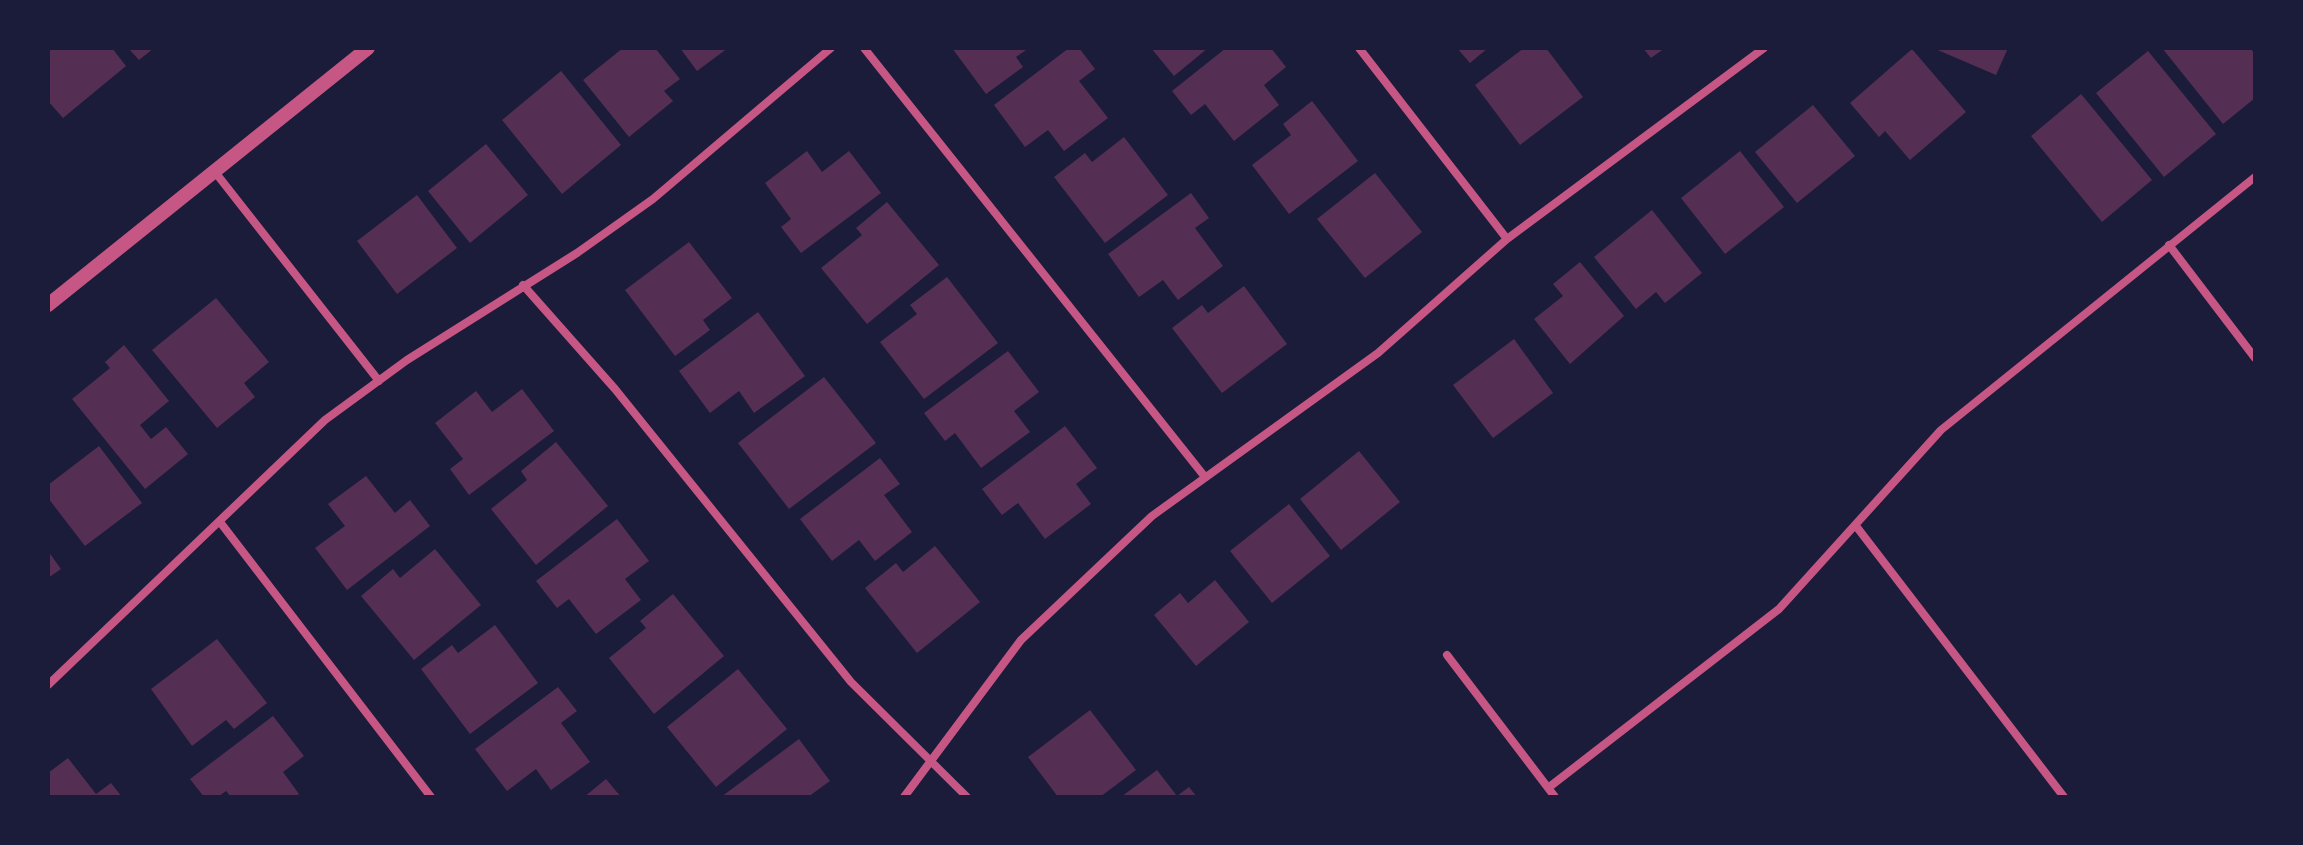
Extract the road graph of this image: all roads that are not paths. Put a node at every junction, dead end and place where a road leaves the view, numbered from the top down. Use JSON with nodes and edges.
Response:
{"nodes":[{"id":1,"x":368,"y":48,"type":"edge"},
{"id":2,"x":831,"y":48,"type":"edge"},
{"id":3,"x":864,"y":48,"type":"edge"},
{"id":4,"x":1359,"y":48,"type":"edge"},
{"id":5,"x":1764,"y":48,"type":"edge"},
{"id":6,"x":215,"y":172,"type":"junction"},
{"id":7,"x":2255,"y":177,"type":"edge"},
{"id":8,"x":1507,"y":239,"type":"junction"},
{"id":9,"x":2169,"y":245,"type":"junction"},
{"id":10,"x":523,"y":285,"type":"junction"},
{"id":11,"x":48,"y":305,"type":"edge"},
{"id":12,"x":2255,"y":358,"type":"edge"},
{"id":13,"x":379,"y":381,"type":"junction"},
{"id":14,"x":1205,"y":477,"type":"junction"},
{"id":15,"x":220,"y":522,"type":"junction"},
{"id":16,"x":1856,"y":526,"type":"junction"},
{"id":17,"x":1447,"y":655,"type":"dead end"},
{"id":18,"x":48,"y":685,"type":"edge"},
{"id":19,"x":930,"y":762,"type":"junction"},
{"id":20,"x":1548,"y":788,"type":"junction"},
{"id":21,"x":431,"y":797,"type":"edge"},
{"id":22,"x":904,"y":797,"type":"edge"},
{"id":23,"x":967,"y":797,"type":"edge"},
{"id":24,"x":1555,"y":797,"type":"edge"},
{"id":25,"x":2064,"y":797,"type":"edge"}],
"edges":[{"from":1,"to":6,"type":"street"},
{"from":2,"to":10,"type":"street"},
{"from":3,"to":14,"type":"street"},
{"from":4,"to":8,"type":"street"},
{"from":5,"to":8,"type":"street"},
{"from":6,"to":11,"type":"street"},
{"from":6,"to":13,"type":"street"},
{"from":7,"to":9,"type":"street"},
{"from":8,"to":14,"type":"street"},
{"from":9,"to":12,"type":"street"},
{"from":9,"to":16,"type":"street"},
{"from":10,"to":13,"type":"street"},
{"from":10,"to":19,"type":"street"},
{"from":13,"to":15,"type":"street"},
{"from":14,"to":19,"type":"street"},
{"from":15,"to":18,"type":"street"},
{"from":15,"to":21,"type":"street"},
{"from":16,"to":20,"type":"street"},
{"from":16,"to":25,"type":"street"},
{"from":17,"to":20,"type":"street"},
{"from":19,"to":22,"type":"street"},
{"from":19,"to":23,"type":"street"},
{"from":20,"to":24,"type":"street"}]}
